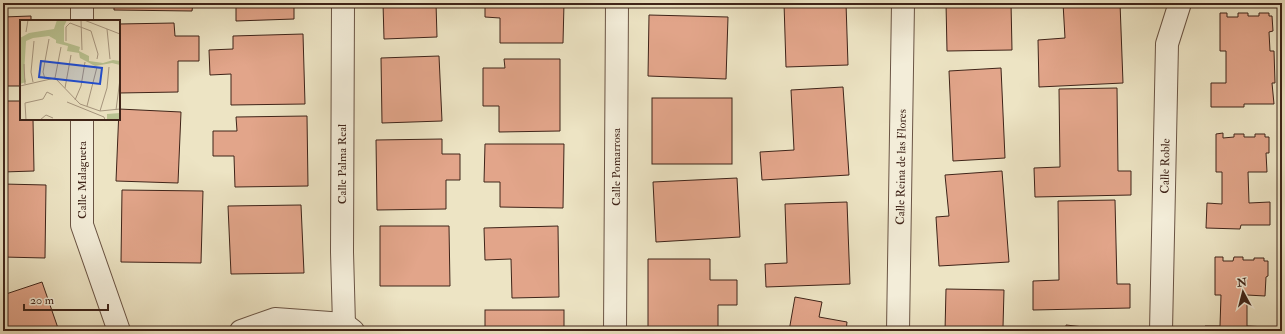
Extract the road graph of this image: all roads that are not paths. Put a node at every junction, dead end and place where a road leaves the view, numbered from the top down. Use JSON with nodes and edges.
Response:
{"nodes":[{"id":1,"x":82,"y":3,"type":"edge"},
{"id":2,"x":343,"y":3,"type":"edge"},
{"id":3,"x":617,"y":3,"type":"edge"},
{"id":4,"x":903,"y":3,"type":"edge"},
{"id":5,"x":1180,"y":3,"type":"edge"},
{"id":6,"x":82,"y":20,"type":"edge"},
{"id":7,"x":82,"y":120,"type":"edge"},
{"id":8,"x":349,"y":328,"type":"edge"},
{"id":9,"x":119,"y":331,"type":"edge"},
{"id":10,"x":241,"y":331,"type":"edge"},
{"id":11,"x":615,"y":331,"type":"edge"},
{"id":12,"x":898,"y":331,"type":"edge"},
{"id":13,"x":1162,"y":331,"type":"edge"}],
"edges":[{"from":1,"to":6,"type":"street"},
{"from":2,"to":8,"type":"street","name":"Calle Palma Real"},
{"from":3,"to":11,"type":"street","name":"Calle Pomarrosa"},
{"from":4,"to":12,"type":"street","name":"Calle Reina de las Flores"},
{"from":5,"to":13,"type":"street","name":"Calle Roble"},
{"from":7,"to":9,"type":"street","name":"Calle Malagueta"},
{"from":8,"to":10,"type":"street"}]}
